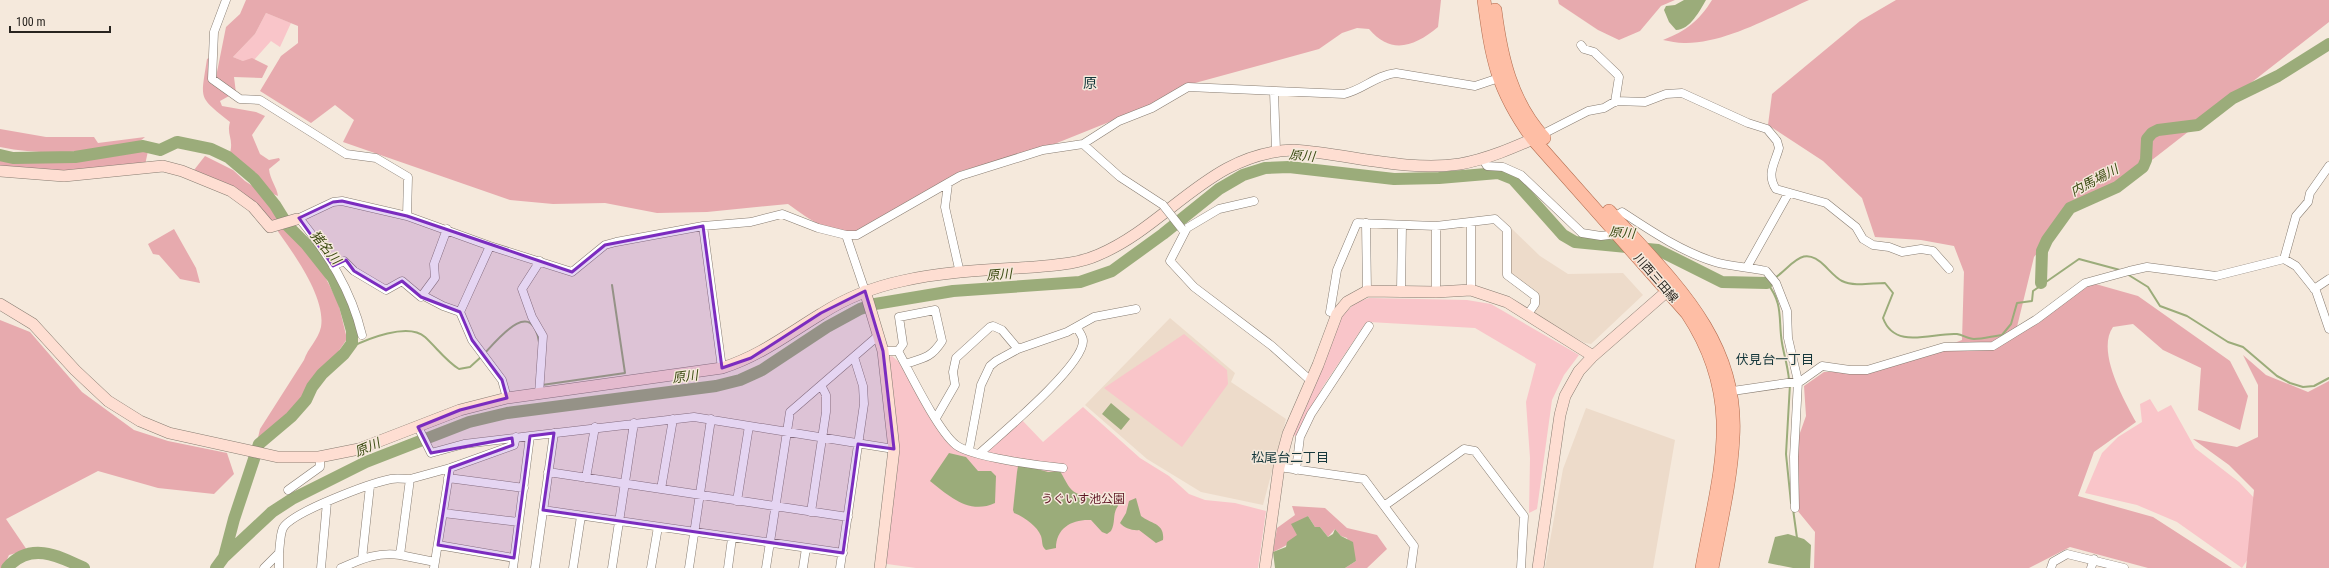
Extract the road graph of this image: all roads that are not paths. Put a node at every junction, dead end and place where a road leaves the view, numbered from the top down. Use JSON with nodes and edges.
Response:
{"nodes":[{"id":1,"x":226,"y":0,"type":"edge"},
{"id":2,"x":1484,"y":0,"type":"edge"},
{"id":3,"x":1493,"y":0,"type":"edge"},
{"id":4,"x":1581,"y":45,"type":"dead end"},
{"id":5,"x":1499,"y":78,"type":"junction"},
{"id":6,"x":1274,"y":91,"type":"junction"},
{"id":7,"x":1615,"y":102,"type":"junction"},
{"id":8,"x":1537,"y":137,"type":"junction"},
{"id":9,"x":1084,"y":144,"type":"junction"},
{"id":10,"x":1276,"y":151,"type":"junction"},
{"id":11,"x":1482,"y":158,"type":"junction"},
{"id":12,"x":2329,"y":166,"type":"edge"},
{"id":13,"x":0,"y":171,"type":"edge"},
{"id":14,"x":948,"y":184,"type":"junction"},
{"id":15,"x":1788,"y":194,"type":"junction"},
{"id":16,"x":1254,"y":201,"type":"dead end"},
{"id":17,"x":407,"y":216,"type":"junction"},
{"id":18,"x":298,"y":218,"type":"junction"},
{"id":19,"x":1611,"y":219,"type":"junction"},
{"id":20,"x":1471,"y":222,"type":"junction"},
{"id":21,"x":1366,"y":223,"type":"junction"},
{"id":22,"x":1402,"y":225,"type":"junction"},
{"id":23,"x":703,"y":226,"type":"junction"},
{"id":24,"x":1436,"y":226,"type":"junction"},
{"id":25,"x":447,"y":229,"type":"junction"},
{"id":26,"x":1184,"y":231,"type":"junction"},
{"id":27,"x":846,"y":235,"type":"junction"},
{"id":28,"x":1624,"y":237,"type":"junction"},
{"id":29,"x":490,"y":246,"type":"junction"},
{"id":30,"x":2284,"y":259,"type":"junction"},
{"id":31,"x":540,"y":261,"type":"junction"},
{"id":32,"x":333,"y":266,"type":"junction"},
{"id":33,"x":1748,"y":268,"type":"junction"},
{"id":34,"x":1949,"y":269,"type":"dead end"},
{"id":35,"x":960,"y":273,"type":"junction"},
{"id":36,"x":2329,"y":279,"type":"edge"},
{"id":37,"x":1671,"y":288,"type":"junction"},
{"id":38,"x":2314,"y":289,"type":"junction"},
{"id":39,"x":1471,"y":290,"type":"junction"},
{"id":40,"x":1367,"y":291,"type":"junction"},
{"id":41,"x":1400,"y":291,"type":"junction"},
{"id":42,"x":865,"y":292,"type":"junction"},
{"id":43,"x":1436,"y":292,"type":"junction"},
{"id":44,"x":422,"y":295,"type":"junction"},
{"id":45,"x":0,"y":304,"type":"edge"},
{"id":46,"x":1136,"y":309,"type":"dead end"},
{"id":47,"x":460,"y":312,"type":"junction"},
{"id":48,"x":1337,"y":314,"type":"junction"},
{"id":49,"x":1528,"y":314,"type":"junction"},
{"id":50,"x":1368,"y":326,"type":"dead end"},
{"id":51,"x":1076,"y":328,"type":"junction"},
{"id":52,"x":2329,"y":328,"type":"edge"},
{"id":53,"x":362,"y":335,"type":"dead end"},
{"id":54,"x":879,"y":335,"type":"junction"},
{"id":55,"x":1018,"y":349,"type":"junction"},
{"id":56,"x":883,"y":351,"type":"junction"},
{"id":57,"x":898,"y":351,"type":"junction"},
{"id":58,"x":1593,"y":356,"type":"junction"},
{"id":59,"x":854,"y":357,"type":"junction"},
{"id":60,"x":905,"y":364,"type":"junction"},
{"id":61,"x":722,"y":368,"type":"junction"},
{"id":62,"x":1311,"y":381,"type":"junction"},
{"id":63,"x":1792,"y":382,"type":"junction"},
{"id":64,"x":821,"y":385,"type":"junction"},
{"id":65,"x":1726,"y":392,"type":"junction"},
{"id":66,"x":539,"y":394,"type":"junction"},
{"id":67,"x":507,"y":398,"type":"junction"},
{"id":68,"x":936,"y":418,"type":"junction"},
{"id":69,"x":673,"y":419,"type":"junction"},
{"id":70,"x":711,"y":420,"type":"junction"},
{"id":71,"x":634,"y":423,"type":"junction"},
{"id":72,"x":749,"y":426,"type":"junction"},
{"id":73,"x":418,"y":427,"type":"junction"},
{"id":74,"x":595,"y":427,"type":"junction"},
{"id":75,"x":787,"y":432,"type":"junction"},
{"id":76,"x":554,"y":433,"type":"junction"},
{"id":77,"x":530,"y":436,"type":"junction"},
{"id":78,"x":516,"y":438,"type":"junction"},
{"id":79,"x":822,"y":438,"type":"junction"},
{"id":80,"x":858,"y":444,"type":"junction"},
{"id":81,"x":894,"y":449,"type":"junction"},
{"id":82,"x":968,"y":450,"type":"junction"},
{"id":83,"x":980,"y":453,"type":"junction"},
{"id":84,"x":320,"y":457,"type":"junction"},
{"id":85,"x":1279,"y":467,"type":"junction"},
{"id":86,"x":450,"y":468,"type":"junction"},
{"id":87,"x":1063,"y":468,"type":"dead end"},
{"id":88,"x":1296,"y":470,"type":"junction"},
{"id":89,"x":548,"y":472,"type":"junction"},
{"id":90,"x":448,"y":478,"type":"junction"},
{"id":91,"x":586,"y":478,"type":"junction"},
{"id":92,"x":410,"y":479,"type":"junction"},
{"id":93,"x":624,"y":484,"type":"junction"},
{"id":94,"x":370,"y":486,"type":"junction"},
{"id":95,"x":524,"y":488,"type":"junction"},
{"id":96,"x":662,"y":489,"type":"junction"},
{"id":97,"x":288,"y":490,"type":"dead end"},
{"id":98,"x":700,"y":495,"type":"junction"},
{"id":99,"x":737,"y":501,"type":"junction"},
{"id":100,"x":327,"y":502,"type":"junction"},
{"id":101,"x":776,"y":506,"type":"junction"},
{"id":102,"x":1384,"y":506,"type":"junction"},
{"id":103,"x":1795,"y":508,"type":"dead end"},
{"id":104,"x":543,"y":510,"type":"junction"},
{"id":105,"x":811,"y":512,"type":"junction"},
{"id":106,"x":443,"y":513,"type":"junction"},
{"id":107,"x":581,"y":516,"type":"junction"},
{"id":108,"x":848,"y":517,"type":"junction"},
{"id":109,"x":619,"y":521,"type":"junction"},
{"id":110,"x":519,"y":522,"type":"junction"},
{"id":111,"x":658,"y":527,"type":"junction"},
{"id":112,"x":694,"y":532,"type":"junction"},
{"id":113,"x":732,"y":538,"type":"junction"},
{"id":114,"x":770,"y":543,"type":"junction"},
{"id":115,"x":438,"y":545,"type":"junction"},
{"id":116,"x":806,"y":548,"type":"junction"},
{"id":117,"x":279,"y":553,"type":"junction"},
{"id":118,"x":842,"y":553,"type":"junction"},
{"id":119,"x":400,"y":555,"type":"junction"},
{"id":120,"x":514,"y":558,"type":"junction"},
{"id":121,"x":362,"y":559,"type":"junction"},
{"id":122,"x":2094,"y":559,"type":"junction"},
{"id":123,"x":434,"y":565,"type":"edge"},
{"id":124,"x":264,"y":568,"type":"edge"},
{"id":125,"x":279,"y":568,"type":"edge"},
{"id":126,"x":321,"y":568,"type":"edge"},
{"id":127,"x":341,"y":568,"type":"edge"},
{"id":128,"x":513,"y":568,"type":"edge"},
{"id":129,"x":535,"y":568,"type":"edge"},
{"id":130,"x":573,"y":568,"type":"edge"},
{"id":131,"x":612,"y":568,"type":"edge"},
{"id":132,"x":651,"y":568,"type":"edge"},
{"id":133,"x":689,"y":568,"type":"edge"},
{"id":134,"x":728,"y":568,"type":"edge"},
{"id":135,"x":766,"y":568,"type":"edge"},
{"id":136,"x":803,"y":568,"type":"edge"},
{"id":137,"x":840,"y":568,"type":"edge"},
{"id":138,"x":880,"y":568,"type":"edge"},
{"id":139,"x":1265,"y":568,"type":"edge"},
{"id":140,"x":1411,"y":568,"type":"edge"},
{"id":141,"x":1521,"y":568,"type":"edge"},
{"id":142,"x":1538,"y":568,"type":"edge"},
{"id":143,"x":1702,"y":568,"type":"edge"},
{"id":144,"x":1712,"y":568,"type":"edge"},
{"id":145,"x":2051,"y":568,"type":"edge"},
{"id":146,"x":2091,"y":568,"type":"edge"},
{"id":147,"x":2124,"y":568,"type":"edge"}],
"edges":[{"from":1,"to":17,"type":"street"},
{"from":2,"to":5,"type":"main road","name":"川西三田線"},
{"from":3,"to":8,"type":"main road","name":"川西三田線"},
{"from":4,"to":7,"type":"street"},
{"from":5,"to":6,"type":"street"},
{"from":5,"to":8,"type":"main road","name":"川西三田線"},
{"from":6,"to":9,"type":"street"},
{"from":6,"to":10,"type":"street"},
{"from":7,"to":8,"type":"street"},
{"from":7,"to":15,"type":"street"},
{"from":8,"to":11,"type":"street"},
{"from":8,"to":19,"type":"main road","name":"川西三田線"},
{"from":9,"to":14,"type":"street"},
{"from":9,"to":26,"type":"street","bridge":true},
{"from":10,"to":11,"type":"street"},
{"from":10,"to":35,"type":"street"},
{"from":11,"to":28,"type":"street"},
{"from":12,"to":30,"type":"street"},
{"from":13,"to":18,"type":"street"},
{"from":14,"to":27,"type":"street"},
{"from":14,"to":35,"type":"street"},
{"from":15,"to":33,"type":"street"},
{"from":15,"to":34,"type":"street"},
{"from":16,"to":26,"type":"street"},
{"from":17,"to":18,"type":"street"},
{"from":17,"to":25,"type":"street"},
{"from":18,"to":32,"type":"street"},
{"from":19,"to":28,"type":"main road","name":"川西三田線"},
{"from":19,"to":28,"type":"main road","name":"川西三田線"},
{"from":19,"to":33,"type":"street"},
{"from":20,"to":24,"type":"street"},
{"from":20,"to":39,"type":"street"},
{"from":20,"to":49,"type":"street"},
{"from":21,"to":22,"type":"street"},
{"from":21,"to":40,"type":"street"},
{"from":21,"to":48,"type":"street"},
{"from":22,"to":24,"type":"street"},
{"from":22,"to":41,"type":"street"},
{"from":23,"to":27,"type":"street"},
{"from":23,"to":31,"type":"street"},
{"from":23,"to":61,"type":"street"},
{"from":24,"to":43,"type":"street"},
{"from":25,"to":29,"type":"street"},
{"from":25,"to":44,"type":"street"},
{"from":26,"to":62,"type":"street"},
{"from":27,"to":42,"type":"street"},
{"from":28,"to":37,"type":"main road","name":"川西三田線"},
{"from":29,"to":31,"type":"street"},
{"from":29,"to":47,"type":"street"},
{"from":30,"to":38,"type":"street"},
{"from":30,"to":63,"type":"street"},
{"from":31,"to":66,"type":"street"},
{"from":32,"to":44,"type":"street"},
{"from":32,"to":53,"type":"street"},
{"from":33,"to":63,"type":"street"},
{"from":35,"to":42,"type":"street"},
{"from":36,"to":38,"type":"street"},
{"from":37,"to":58,"type":"street"},
{"from":37,"to":65,"type":"main road","name":"川西三田線"},
{"from":38,"to":52,"type":"street"},
{"from":39,"to":43,"type":"street"},
{"from":39,"to":49,"type":"street"},
{"from":40,"to":41,"type":"street"},
{"from":40,"to":48,"type":"street"},
{"from":41,"to":43,"type":"street"},
{"from":42,"to":54,"type":"street"},
{"from":42,"to":61,"type":"street"},
{"from":44,"to":47,"type":"street"},
{"from":45,"to":84,"type":"street"},
{"from":46,"to":51,"type":"street"},
{"from":47,"to":67,"type":"street"},
{"from":48,"to":62,"type":"street"},
{"from":49,"to":58,"type":"street"},
{"from":50,"to":88,"type":"street"},
{"from":51,"to":55,"type":"street"},
{"from":51,"to":83,"type":"street"},
{"from":54,"to":56,"type":"street"},
{"from":54,"to":59,"type":"street"},
{"from":55,"to":68,"type":"street"},
{"from":55,"to":82,"type":"street"},
{"from":56,"to":57,"type":"street"},
{"from":56,"to":81,"type":"street"},
{"from":57,"to":60,"type":"street"},
{"from":57,"to":60,"type":"street"},
{"from":58,"to":142,"type":"street"},
{"from":59,"to":64,"type":"street"},
{"from":59,"to":80,"type":"street"},
{"from":60,"to":68,"type":"street"},
{"from":61,"to":66,"type":"street"},
{"from":62,"to":85,"type":"street"},
{"from":63,"to":65,"type":"street"},
{"from":63,"to":103,"type":"street"},
{"from":64,"to":75,"type":"street"},
{"from":64,"to":79,"type":"street"},
{"from":65,"to":143,"type":"main road","name":"川西三田線"},
{"from":65,"to":144,"type":"main road","name":"川西三田線"},
{"from":66,"to":67,"type":"street"},
{"from":67,"to":73,"type":"street"},
{"from":68,"to":82,"type":"street"},
{"from":69,"to":70,"type":"street"},
{"from":69,"to":71,"type":"street"},
{"from":69,"to":96,"type":"street"},
{"from":70,"to":72,"type":"street"},
{"from":70,"to":98,"type":"street"},
{"from":71,"to":74,"type":"street"},
{"from":71,"to":93,"type":"street"},
{"from":72,"to":75,"type":"street"},
{"from":72,"to":99,"type":"street"},
{"from":73,"to":78,"type":"street"},
{"from":73,"to":84,"type":"street"},
{"from":74,"to":76,"type":"street"},
{"from":74,"to":91,"type":"street"},
{"from":75,"to":79,"type":"street"},
{"from":75,"to":101,"type":"street"},
{"from":76,"to":77,"type":"street"},
{"from":76,"to":89,"type":"street"},
{"from":77,"to":78,"type":"street"},
{"from":77,"to":95,"type":"street"},
{"from":78,"to":86,"type":"street"},
{"from":79,"to":80,"type":"street"},
{"from":79,"to":105,"type":"street"},
{"from":80,"to":81,"type":"street"},
{"from":80,"to":108,"type":"street"},
{"from":81,"to":138,"type":"street"},
{"from":82,"to":83,"type":"street"},
{"from":83,"to":87,"type":"street"},
{"from":84,"to":97,"type":"street"},
{"from":85,"to":88,"type":"street"},
{"from":85,"to":139,"type":"street"},
{"from":86,"to":90,"type":"street"},
{"from":86,"to":92,"type":"street"},
{"from":88,"to":102,"type":"street"},
{"from":89,"to":91,"type":"street"},
{"from":89,"to":104,"type":"street"},
{"from":90,"to":95,"type":"street"},
{"from":90,"to":106,"type":"street"},
{"from":91,"to":93,"type":"street"},
{"from":92,"to":94,"type":"street"},
{"from":92,"to":119,"type":"street"},
{"from":93,"to":96,"type":"street"},
{"from":93,"to":109,"type":"street"},
{"from":94,"to":100,"type":"street"},
{"from":94,"to":121,"type":"street"},
{"from":95,"to":110,"type":"street"},
{"from":96,"to":98,"type":"street"},
{"from":98,"to":99,"type":"street"},
{"from":98,"to":112,"type":"street"},
{"from":99,"to":101,"type":"street"},
{"from":100,"to":117,"type":"street"},
{"from":100,"to":126,"type":"street"},
{"from":101,"to":105,"type":"street"},
{"from":101,"to":114,"type":"street"},
{"from":102,"to":140,"type":"street"},
{"from":102,"to":141,"type":"street"},
{"from":104,"to":107,"type":"street"},
{"from":104,"to":129,"type":"street"},
{"from":105,"to":108,"type":"street"},
{"from":106,"to":110,"type":"street"},
{"from":106,"to":115,"type":"street"},
{"from":107,"to":109,"type":"street"},
{"from":107,"to":130,"type":"street"},
{"from":108,"to":118,"type":"street"},
{"from":109,"to":111,"type":"street"},
{"from":109,"to":131,"type":"street"},
{"from":110,"to":120,"type":"street"},
{"from":111,"to":112,"type":"street"},
{"from":111,"to":132,"type":"street"},
{"from":112,"to":113,"type":"street"},
{"from":112,"to":133,"type":"street"},
{"from":113,"to":114,"type":"street"},
{"from":113,"to":134,"type":"street"},
{"from":114,"to":116,"type":"street"},
{"from":114,"to":135,"type":"street"},
{"from":115,"to":120,"type":"street"},
{"from":115,"to":123,"type":"street"},
{"from":116,"to":118,"type":"street"},
{"from":116,"to":136,"type":"street"},
{"from":117,"to":124,"type":"street"},
{"from":117,"to":125,"type":"street"},
{"from":118,"to":137,"type":"street"},
{"from":119,"to":121,"type":"street"},
{"from":119,"to":123,"type":"street"},
{"from":120,"to":128,"type":"street"},
{"from":121,"to":127,"type":"street"},
{"from":122,"to":145,"type":"street"},
{"from":122,"to":146,"type":"street"},
{"from":122,"to":147,"type":"street"}]}
